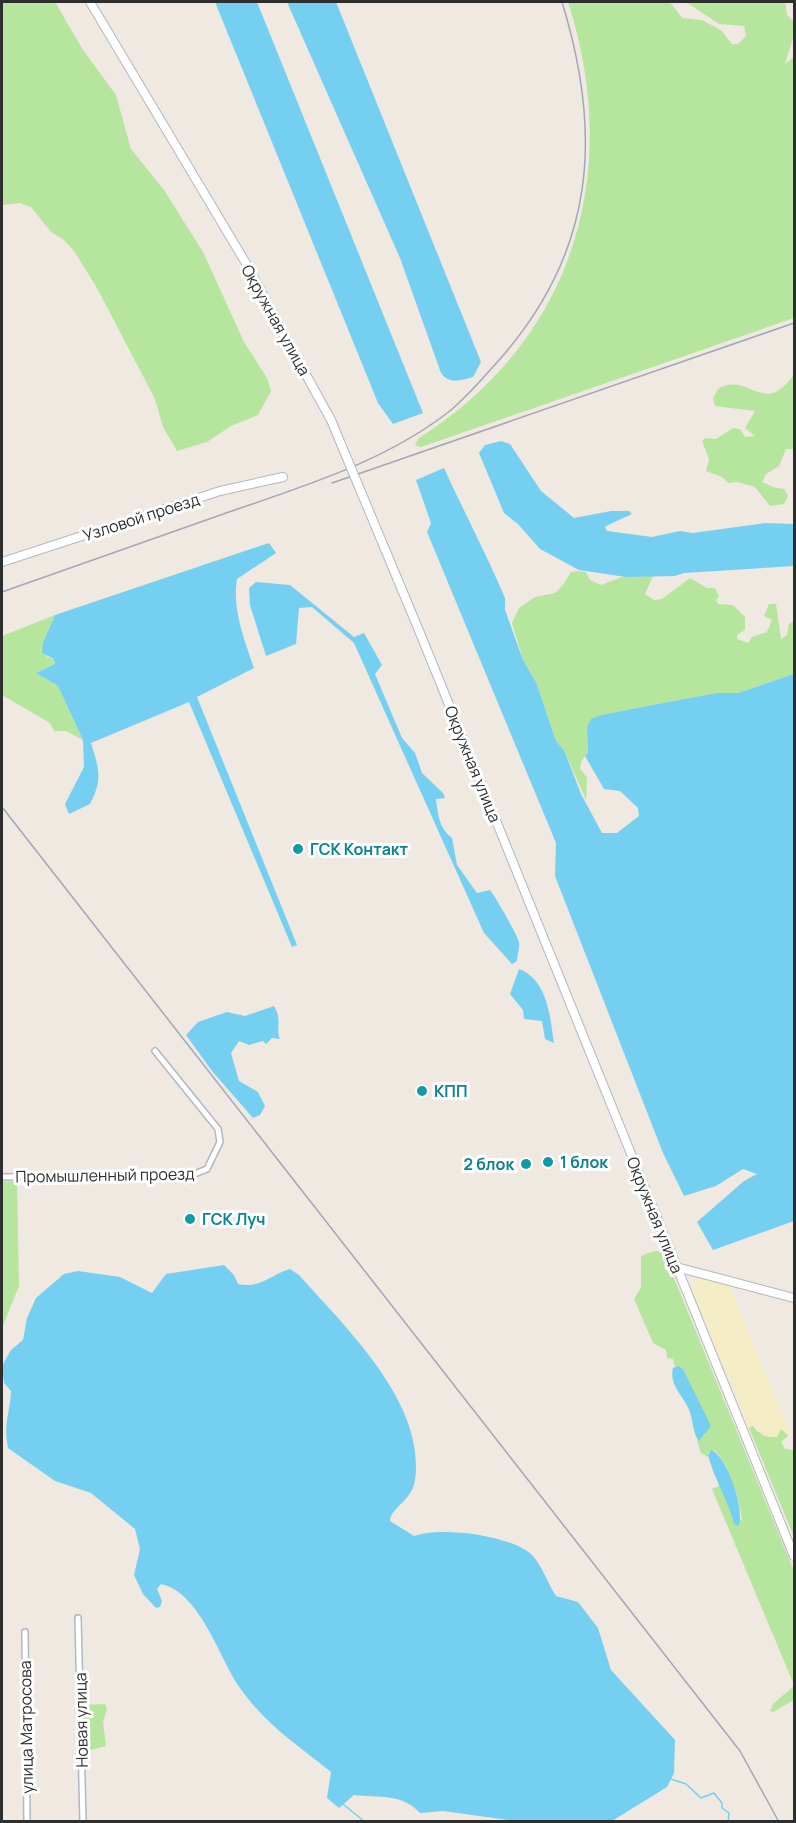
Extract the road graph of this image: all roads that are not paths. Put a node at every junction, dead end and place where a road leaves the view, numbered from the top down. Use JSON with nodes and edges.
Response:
{"nodes":[{"id":1,"x":90,"y":2,"type":"edge"},
{"id":2,"x":283,"y":477,"type":"dead end"},
{"id":3,"x":2,"y":562,"type":"edge"},
{"id":4,"x":155,"y":1051,"type":"dead end"},
{"id":5,"x":2,"y":1177,"type":"edge"},
{"id":6,"x":676,"y":1267,"type":"junction"},
{"id":7,"x":795,"y":1298,"type":"edge"},
{"id":8,"x":795,"y":1556,"type":"edge"},
{"id":9,"x":78,"y":1618,"type":"dead end"},
{"id":10,"x":25,"y":1632,"type":"dead end"},
{"id":11,"x":27,"y":1821,"type":"edge"},
{"id":12,"x":83,"y":1821,"type":"edge"}],
"edges":[{"from":1,"to":6,"type":"main road","name":"Окружная улица","bridge":true},
{"from":2,"to":3,"type":"main road","name":"Узловой проезд"},
{"from":4,"to":5,"type":"street","name":"Промышленный проезд"},
{"from":6,"to":7,"type":"main road"},
{"from":6,"to":8,"type":"main road","name":"Окружная улица"},
{"from":9,"to":12,"type":"street","name":"Новая улица"},
{"from":10,"to":11,"type":"street","name":"улица Матросова"}]}
